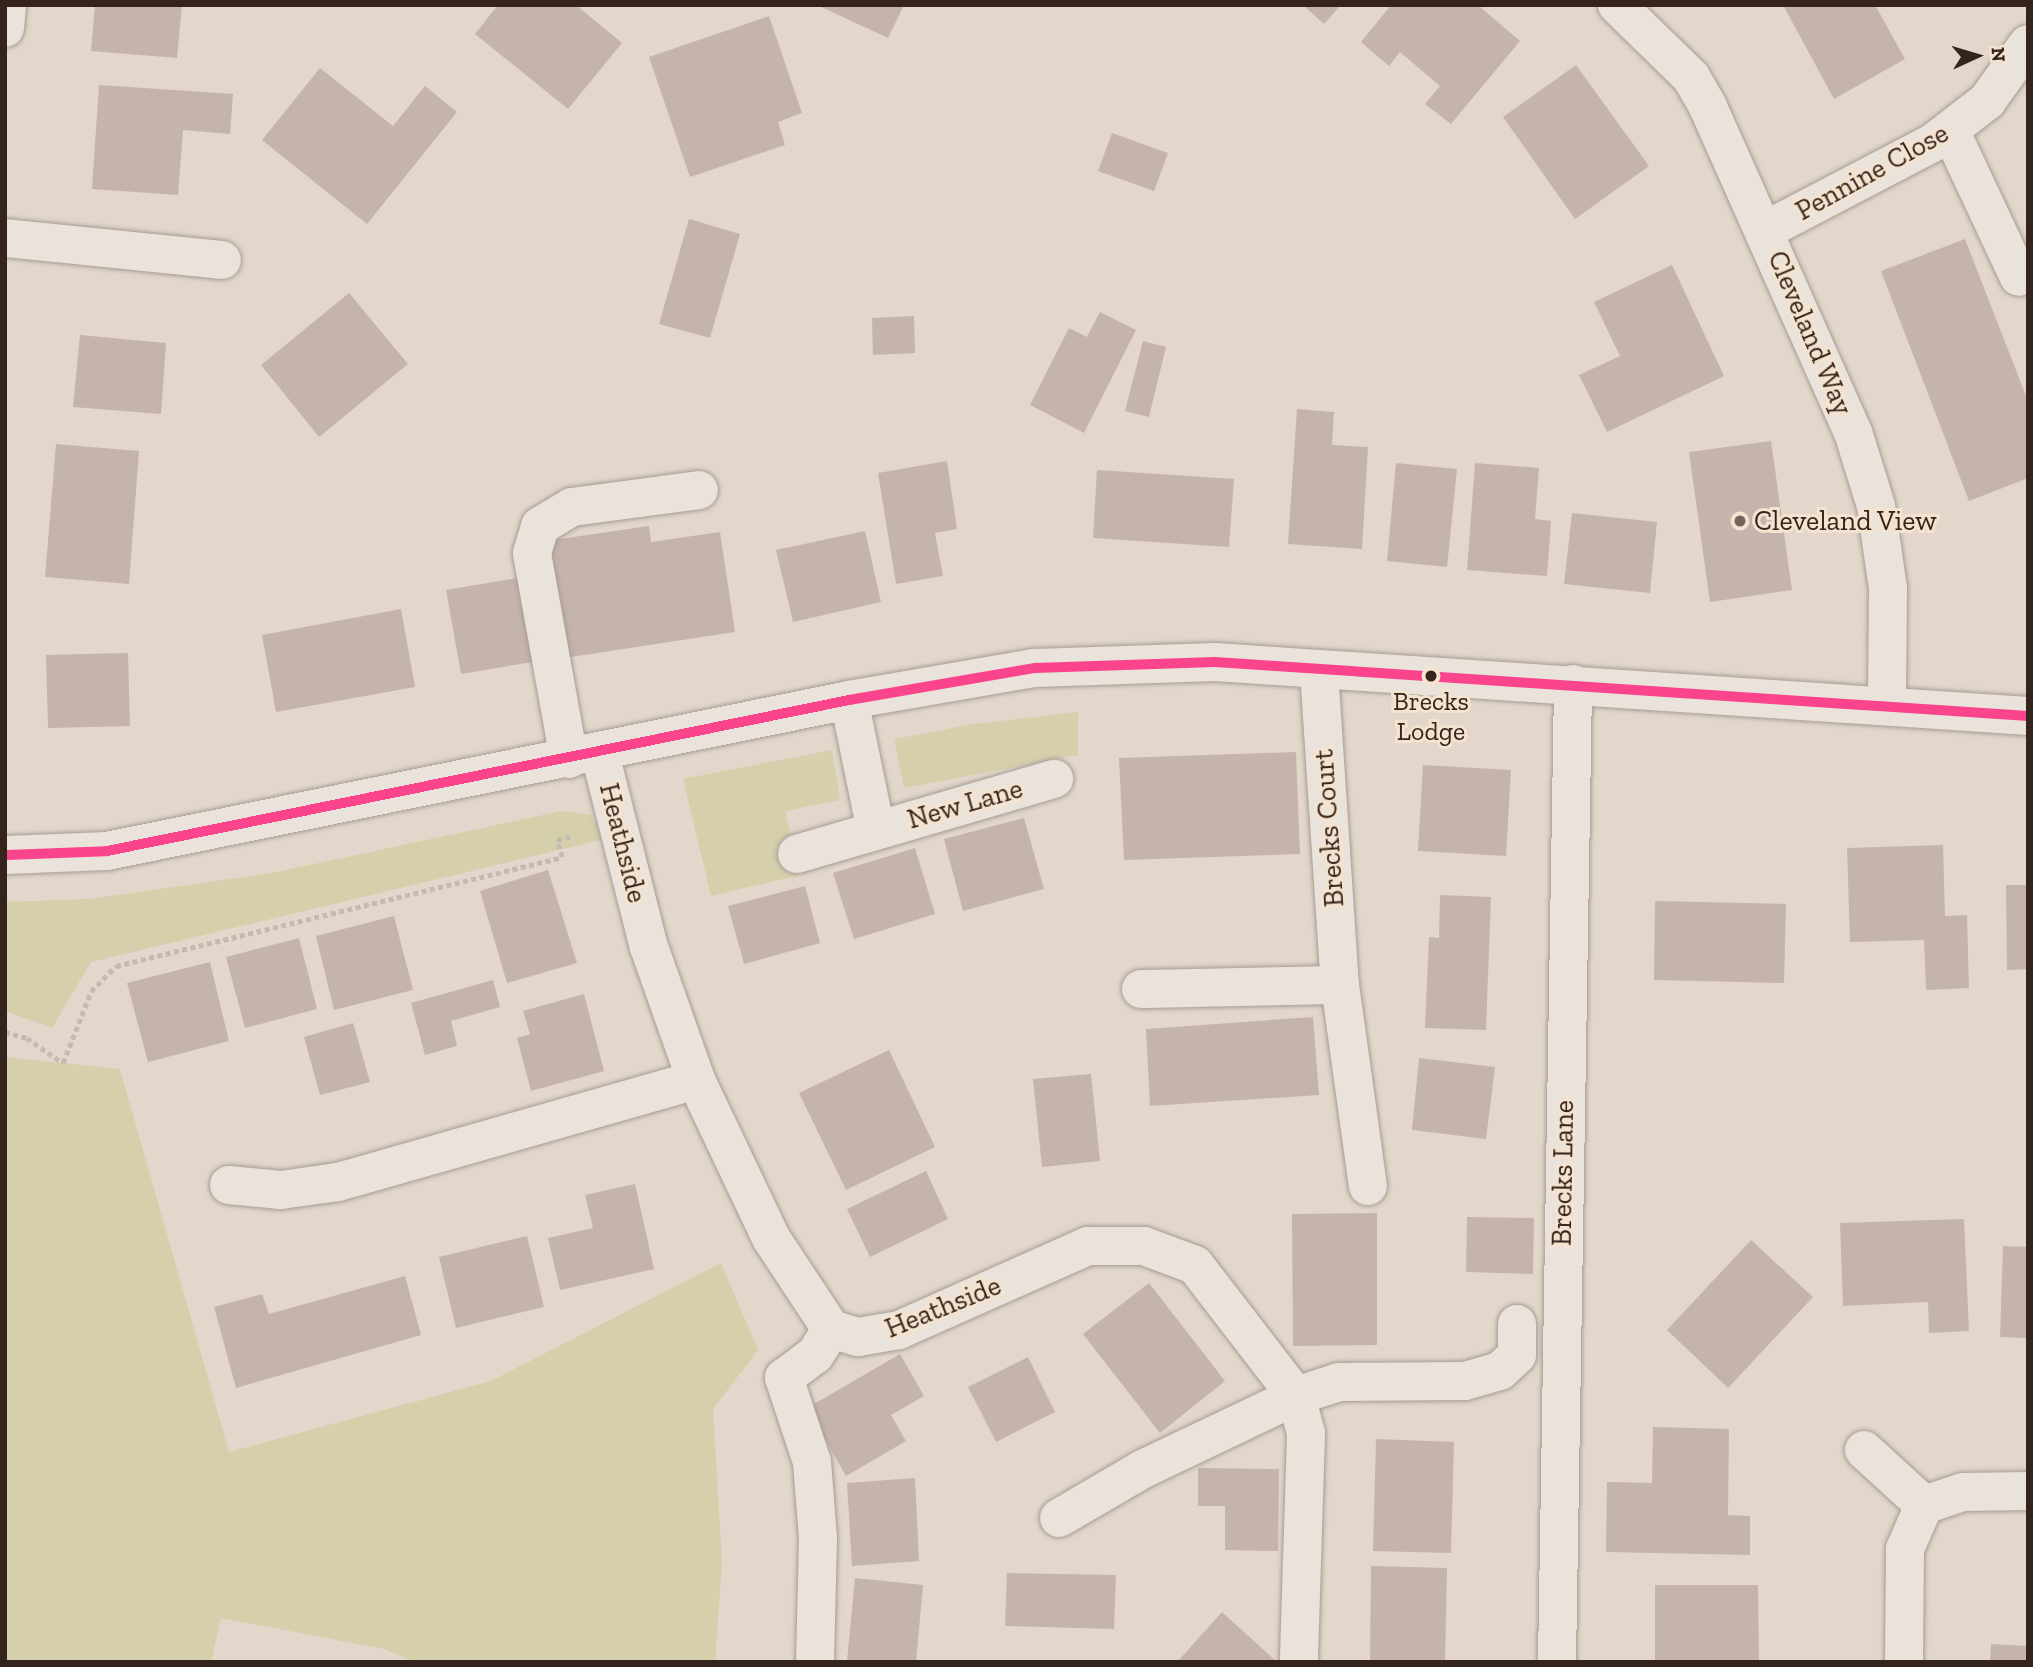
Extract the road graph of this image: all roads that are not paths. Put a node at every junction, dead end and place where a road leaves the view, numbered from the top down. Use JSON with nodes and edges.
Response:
{"nodes":[{"id":1,"x":7,"y":5,"type":"edge"},
{"id":2,"x":1617,"y":5,"type":"edge"},
{"id":3,"x":5,"y":28,"type":"edge"},
{"id":4,"x":2028,"y":44,"type":"edge"},
{"id":5,"x":1950,"y":130,"type":"junction"},
{"id":6,"x":1766,"y":230,"type":"junction"},
{"id":7,"x":5,"y":238,"type":"edge"},
{"id":8,"x":222,"y":260,"type":"dead end"},
{"id":9,"x":2020,"y":277,"type":"dead end"},
{"id":10,"x":699,"y":491,"type":"dead end"},
{"id":11,"x":1319,"y":671,"type":"junction"},
{"id":12,"x":1573,"y":684,"type":"junction"},
{"id":13,"x":849,"y":700,"type":"junction"},
{"id":14,"x":1887,"y":705,"type":"junction"},
{"id":15,"x":2028,"y":716,"type":"edge"},
{"id":16,"x":585,"y":756,"type":"junction"},
{"id":17,"x":1054,"y":779,"type":"dead end"},
{"id":18,"x":876,"y":830,"type":"junction"},
{"id":19,"x":797,"y":854,"type":"dead end"},
{"id":20,"x":5,"y":855,"type":"edge"},
{"id":21,"x":1340,"y":985,"type":"junction"},
{"id":22,"x":1141,"y":989,"type":"dead end"},
{"id":23,"x":696,"y":1080,"type":"junction"},
{"id":24,"x":229,"y":1185,"type":"dead end"},
{"id":25,"x":1368,"y":1186,"type":"dead end"},
{"id":26,"x":1517,"y":1324,"type":"dead end"},
{"id":27,"x":831,"y":1329,"type":"junction"},
{"id":28,"x":1296,"y":1396,"type":"junction"},
{"id":29,"x":1864,"y":1450,"type":"dead end"},
{"id":30,"x":2028,"y":1491,"type":"edge"},
{"id":31,"x":1924,"y":1505,"type":"junction"},
{"id":32,"x":1059,"y":1518,"type":"dead end"},
{"id":33,"x":815,"y":1662,"type":"edge"},
{"id":34,"x":1299,"y":1662,"type":"edge"},
{"id":35,"x":1556,"y":1662,"type":"edge"},
{"id":36,"x":1904,"y":1662,"type":"edge"}],
"edges":[{"from":1,"to":3,"type":"street"},
{"from":2,"to":6,"type":"street","name":"Cleveland Way"},
{"from":4,"to":5,"type":"street","name":"Pennine Close"},
{"from":5,"to":6,"type":"street","name":"Pennine Close"},
{"from":5,"to":9,"type":"street"},
{"from":6,"to":14,"type":"street","name":"Cleveland Way"},
{"from":7,"to":8,"type":"street"},
{"from":10,"to":16,"type":"street","name":"Heathside"},
{"from":11,"to":12,"type":"street"},
{"from":11,"to":13,"type":"street"},
{"from":11,"to":21,"type":"street","name":"Brecks Court"},
{"from":12,"to":14,"type":"street"},
{"from":12,"to":35,"type":"street","name":"Brecks Lane"},
{"from":13,"to":16,"type":"street"},
{"from":13,"to":18,"type":"street","name":"New Lane"},
{"from":14,"to":15,"type":"street"},
{"from":16,"to":20,"type":"street"},
{"from":16,"to":23,"type":"street","name":"Heathside"},
{"from":17,"to":18,"type":"street","name":"New Lane"},
{"from":18,"to":19,"type":"street","name":"New Lane"},
{"from":21,"to":22,"type":"street"},
{"from":21,"to":25,"type":"street","name":"Brecks Court"},
{"from":23,"to":24,"type":"street"},
{"from":23,"to":27,"type":"street","name":"Heathside"},
{"from":26,"to":28,"type":"street"},
{"from":27,"to":28,"type":"street","name":"Heathside"},
{"from":27,"to":33,"type":"street"},
{"from":28,"to":32,"type":"street"},
{"from":28,"to":34,"type":"street","name":"Heathside"},
{"from":29,"to":31,"type":"street"},
{"from":30,"to":31,"type":"street"},
{"from":31,"to":36,"type":"street"}]}
